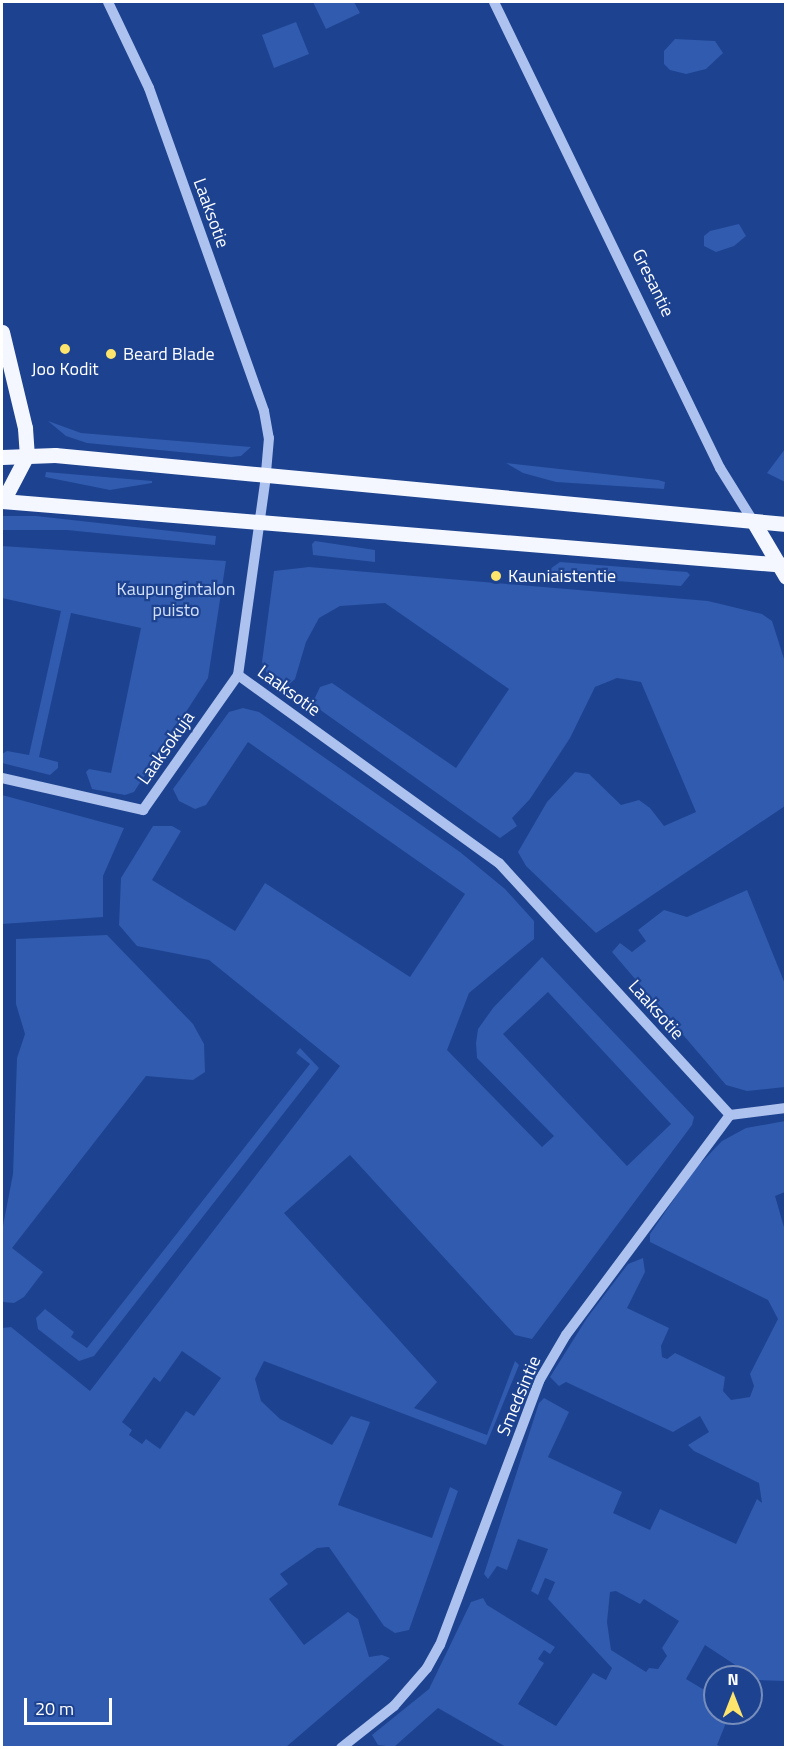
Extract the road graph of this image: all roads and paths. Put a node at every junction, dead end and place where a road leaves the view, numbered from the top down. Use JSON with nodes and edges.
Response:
{"nodes":[{"id":1,"x":108,"y":2,"type":"edge"},
{"id":2,"x":494,"y":2,"type":"edge"},
{"id":3,"x":2,"y":332,"type":"edge"},
{"id":4,"x":27,"y":455,"type":"junction"},
{"id":5,"x":2,"y":457,"type":"edge"},
{"id":6,"x":266,"y":476,"type":"junction"},
{"id":7,"x":2,"y":499,"type":"edge"},
{"id":8,"x":753,"y":521,"type":"junction"},
{"id":9,"x":260,"y":523,"type":"junction"},
{"id":10,"x":786,"y":524,"type":"edge"},
{"id":11,"x":784,"y":569,"type":"edge"},
{"id":12,"x":238,"y":675,"type":"junction"},
{"id":13,"x":2,"y":778,"type":"edge"},
{"id":14,"x":786,"y":1108,"type":"edge"},
{"id":15,"x":730,"y":1115,"type":"junction"},
{"id":16,"x":341,"y":1748,"type":"edge"}],
"edges":[{"from":1,"to":6,"type":"street","name":"Laaksotie"},
{"from":2,"to":8,"type":"street","name":"Gresantie"},
{"from":3,"to":4,"type":"main road"},
{"from":4,"to":5,"type":"main road"},
{"from":4,"to":6,"type":"main road"},
{"from":4,"to":7,"type":"main road"},
{"from":6,"to":8,"type":"main road"},
{"from":6,"to":9,"type":"street","name":"Laaksotie"},
{"from":7,"to":9,"type":"main road"},
{"from":8,"to":10,"type":"main road"},
{"from":8,"to":11,"type":"main road","name":"Gresantie"},
{"from":9,"to":11,"type":"main road"},
{"from":9,"to":12,"type":"street","name":"Laaksotie"},
{"from":12,"to":13,"type":"street","name":"Laaksokuja"},
{"from":12,"to":15,"type":"street","name":"Laaksotie"},
{"from":14,"to":15,"type":"street"},
{"from":15,"to":16,"type":"street","name":"Smedsintie"}]}
